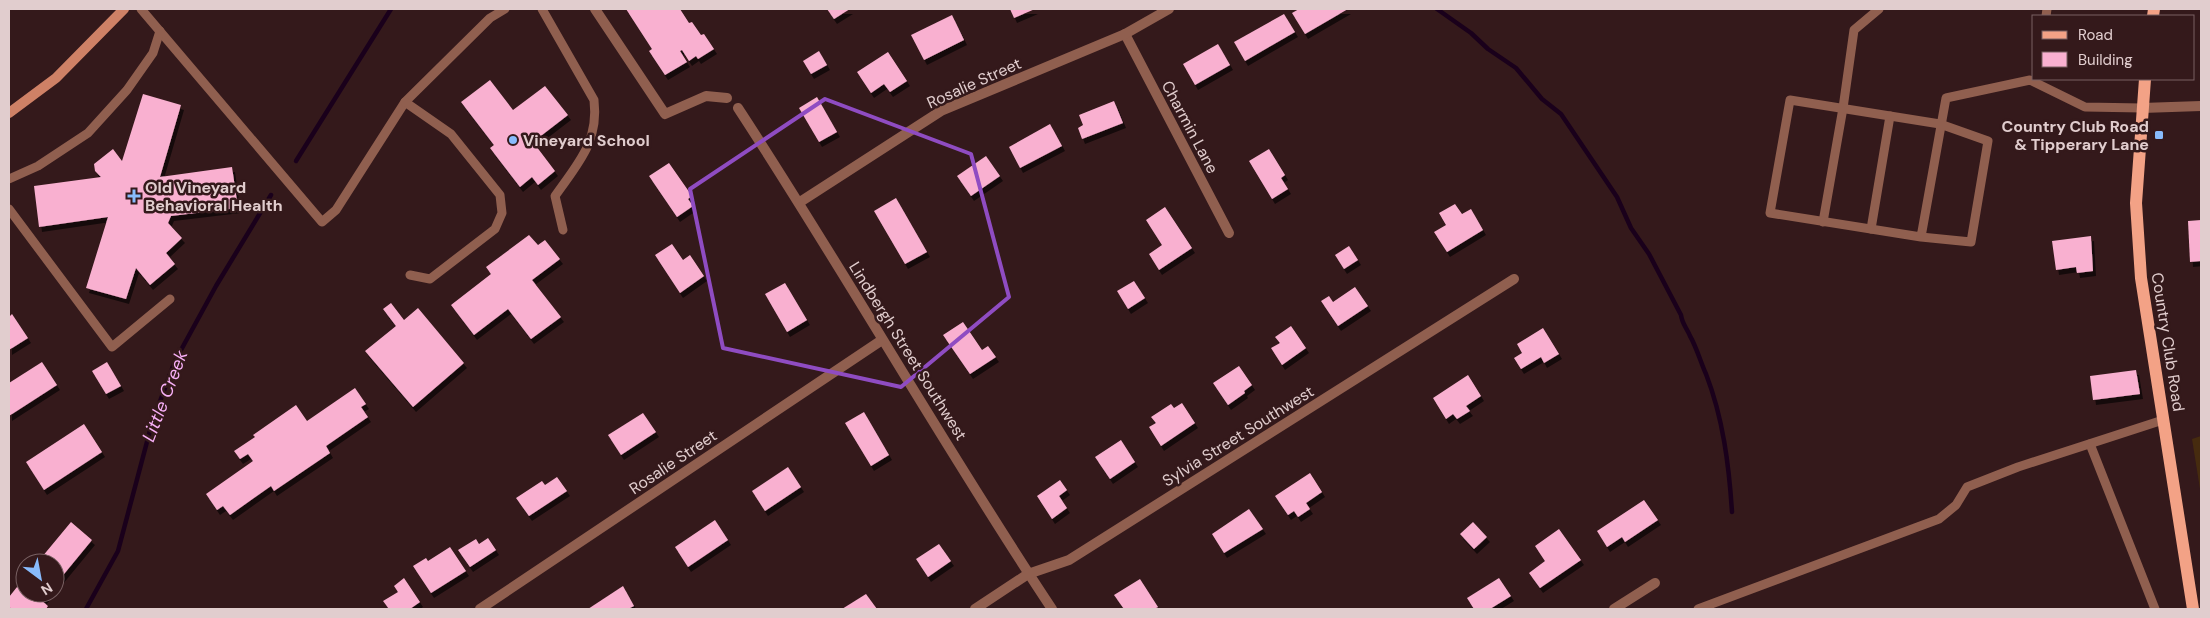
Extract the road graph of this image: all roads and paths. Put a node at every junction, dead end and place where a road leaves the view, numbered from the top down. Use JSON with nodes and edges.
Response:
{"nodes":[{"id":1,"x":124,"y":9,"type":"edge"},
{"id":2,"x":141,"y":9,"type":"edge"},
{"id":3,"x":505,"y":9,"type":"edge"},
{"id":4,"x":542,"y":9,"type":"edge"},
{"id":5,"x":595,"y":9,"type":"edge"},
{"id":6,"x":1169,"y":9,"type":"edge"},
{"id":7,"x":1879,"y":9,"type":"edge"},
{"id":8,"x":160,"y":31,"type":"junction"},
{"id":9,"x":1124,"y":34,"type":"junction"},
{"id":10,"x":2035,"y":80,"type":"edge"},
{"id":11,"x":2145,"y":80,"type":"edge"},
{"id":12,"x":726,"y":98,"type":"dead end"},
{"id":13,"x":404,"y":102,"type":"junction"},
{"id":14,"x":2201,"y":106,"type":"edge"},
{"id":15,"x":738,"y":108,"type":"dead end"},
{"id":16,"x":1843,"y":108,"type":"junction"},
{"id":17,"x":2142,"y":108,"type":"junction"},
{"id":18,"x":9,"y":113,"type":"edge"},
{"id":19,"x":1890,"y":116,"type":"junction"},
{"id":20,"x":1940,"y":124,"type":"junction"},
{"id":21,"x":9,"y":179,"type":"edge"},
{"id":22,"x":800,"y":202,"type":"junction"},
{"id":23,"x":9,"y":209,"type":"edge"},
{"id":24,"x":1823,"y":222,"type":"junction"},
{"id":25,"x":1871,"y":229,"type":"junction"},
{"id":26,"x":563,"y":230,"type":"dead end"},
{"id":27,"x":1229,"y":233,"type":"dead end"},
{"id":28,"x":1921,"y":237,"type":"junction"},
{"id":29,"x":410,"y":276,"type":"dead end"},
{"id":30,"x":1514,"y":279,"type":"dead end"},
{"id":31,"x":170,"y":300,"type":"dead end"},
{"id":32,"x":882,"y":340,"type":"junction"},
{"id":33,"x":2163,"y":420,"type":"junction"},
{"id":34,"x":2090,"y":444,"type":"junction"},
{"id":35,"x":1028,"y":574,"type":"junction"},
{"id":36,"x":1654,"y":584,"type":"dead end"},
{"id":37,"x":480,"y":609,"type":"edge"},
{"id":38,"x":975,"y":609,"type":"edge"},
{"id":39,"x":1052,"y":609,"type":"edge"},
{"id":40,"x":1615,"y":609,"type":"edge"},
{"id":41,"x":1698,"y":609,"type":"edge"},
{"id":42,"x":2155,"y":609,"type":"edge"},
{"id":43,"x":2193,"y":609,"type":"edge"}],
"edges":[{"from":1,"to":18,"type":"street"},
{"from":2,"to":8,"type":"lane"},
{"from":3,"to":13,"type":"lane"},
{"from":4,"to":26,"type":"lane"},
{"from":5,"to":12,"type":"street"},
{"from":6,"to":9,"type":"street","name":"Rosalie Street"},
{"from":7,"to":16,"type":"lane"},
{"from":8,"to":13,"type":"lane"},
{"from":8,"to":21,"type":"lane"},
{"from":9,"to":22,"type":"street","name":"Rosalie Street"},
{"from":9,"to":27,"type":"street","name":"Charmin Lane"},
{"from":10,"to":17,"type":"lane"},
{"from":10,"to":20,"type":"lane"},
{"from":11,"to":17,"type":"main road","name":"Country Club Road"},
{"from":13,"to":29,"type":"lane"},
{"from":14,"to":17,"type":"street"},
{"from":15,"to":22,"type":"street","name":"Lindbergh Street Southwest"},
{"from":16,"to":19,"type":"lane"},
{"from":16,"to":24,"type":"lane"},
{"from":16,"to":24,"type":"lane"},
{"from":17,"to":33,"type":"main road","name":"Country Club Road"},
{"from":19,"to":20,"type":"lane"},
{"from":19,"to":25,"type":"lane"},
{"from":20,"to":28,"type":"lane"},
{"from":20,"to":28,"type":"lane"},
{"from":22,"to":32,"type":"street","name":"Lindbergh Street Southwest"},
{"from":23,"to":31,"type":"lane"},
{"from":24,"to":25,"type":"lane"},
{"from":25,"to":28,"type":"lane"},
{"from":30,"to":35,"type":"street","name":"Sylvia Street Southwest"},
{"from":32,"to":35,"type":"street","name":"Lindbergh Street Southwest"},
{"from":32,"to":37,"type":"street","name":"Rosalie Street"},
{"from":33,"to":34,"type":"lane"},
{"from":33,"to":43,"type":"main road","name":"Country Club Road"},
{"from":34,"to":41,"type":"lane"},
{"from":34,"to":42,"type":"lane"},
{"from":35,"to":38,"type":"street","name":"Sylvia Street Southwest"},
{"from":35,"to":39,"type":"street","name":"Lindbergh Street Southwest"},
{"from":36,"to":40,"type":"street"}]}
